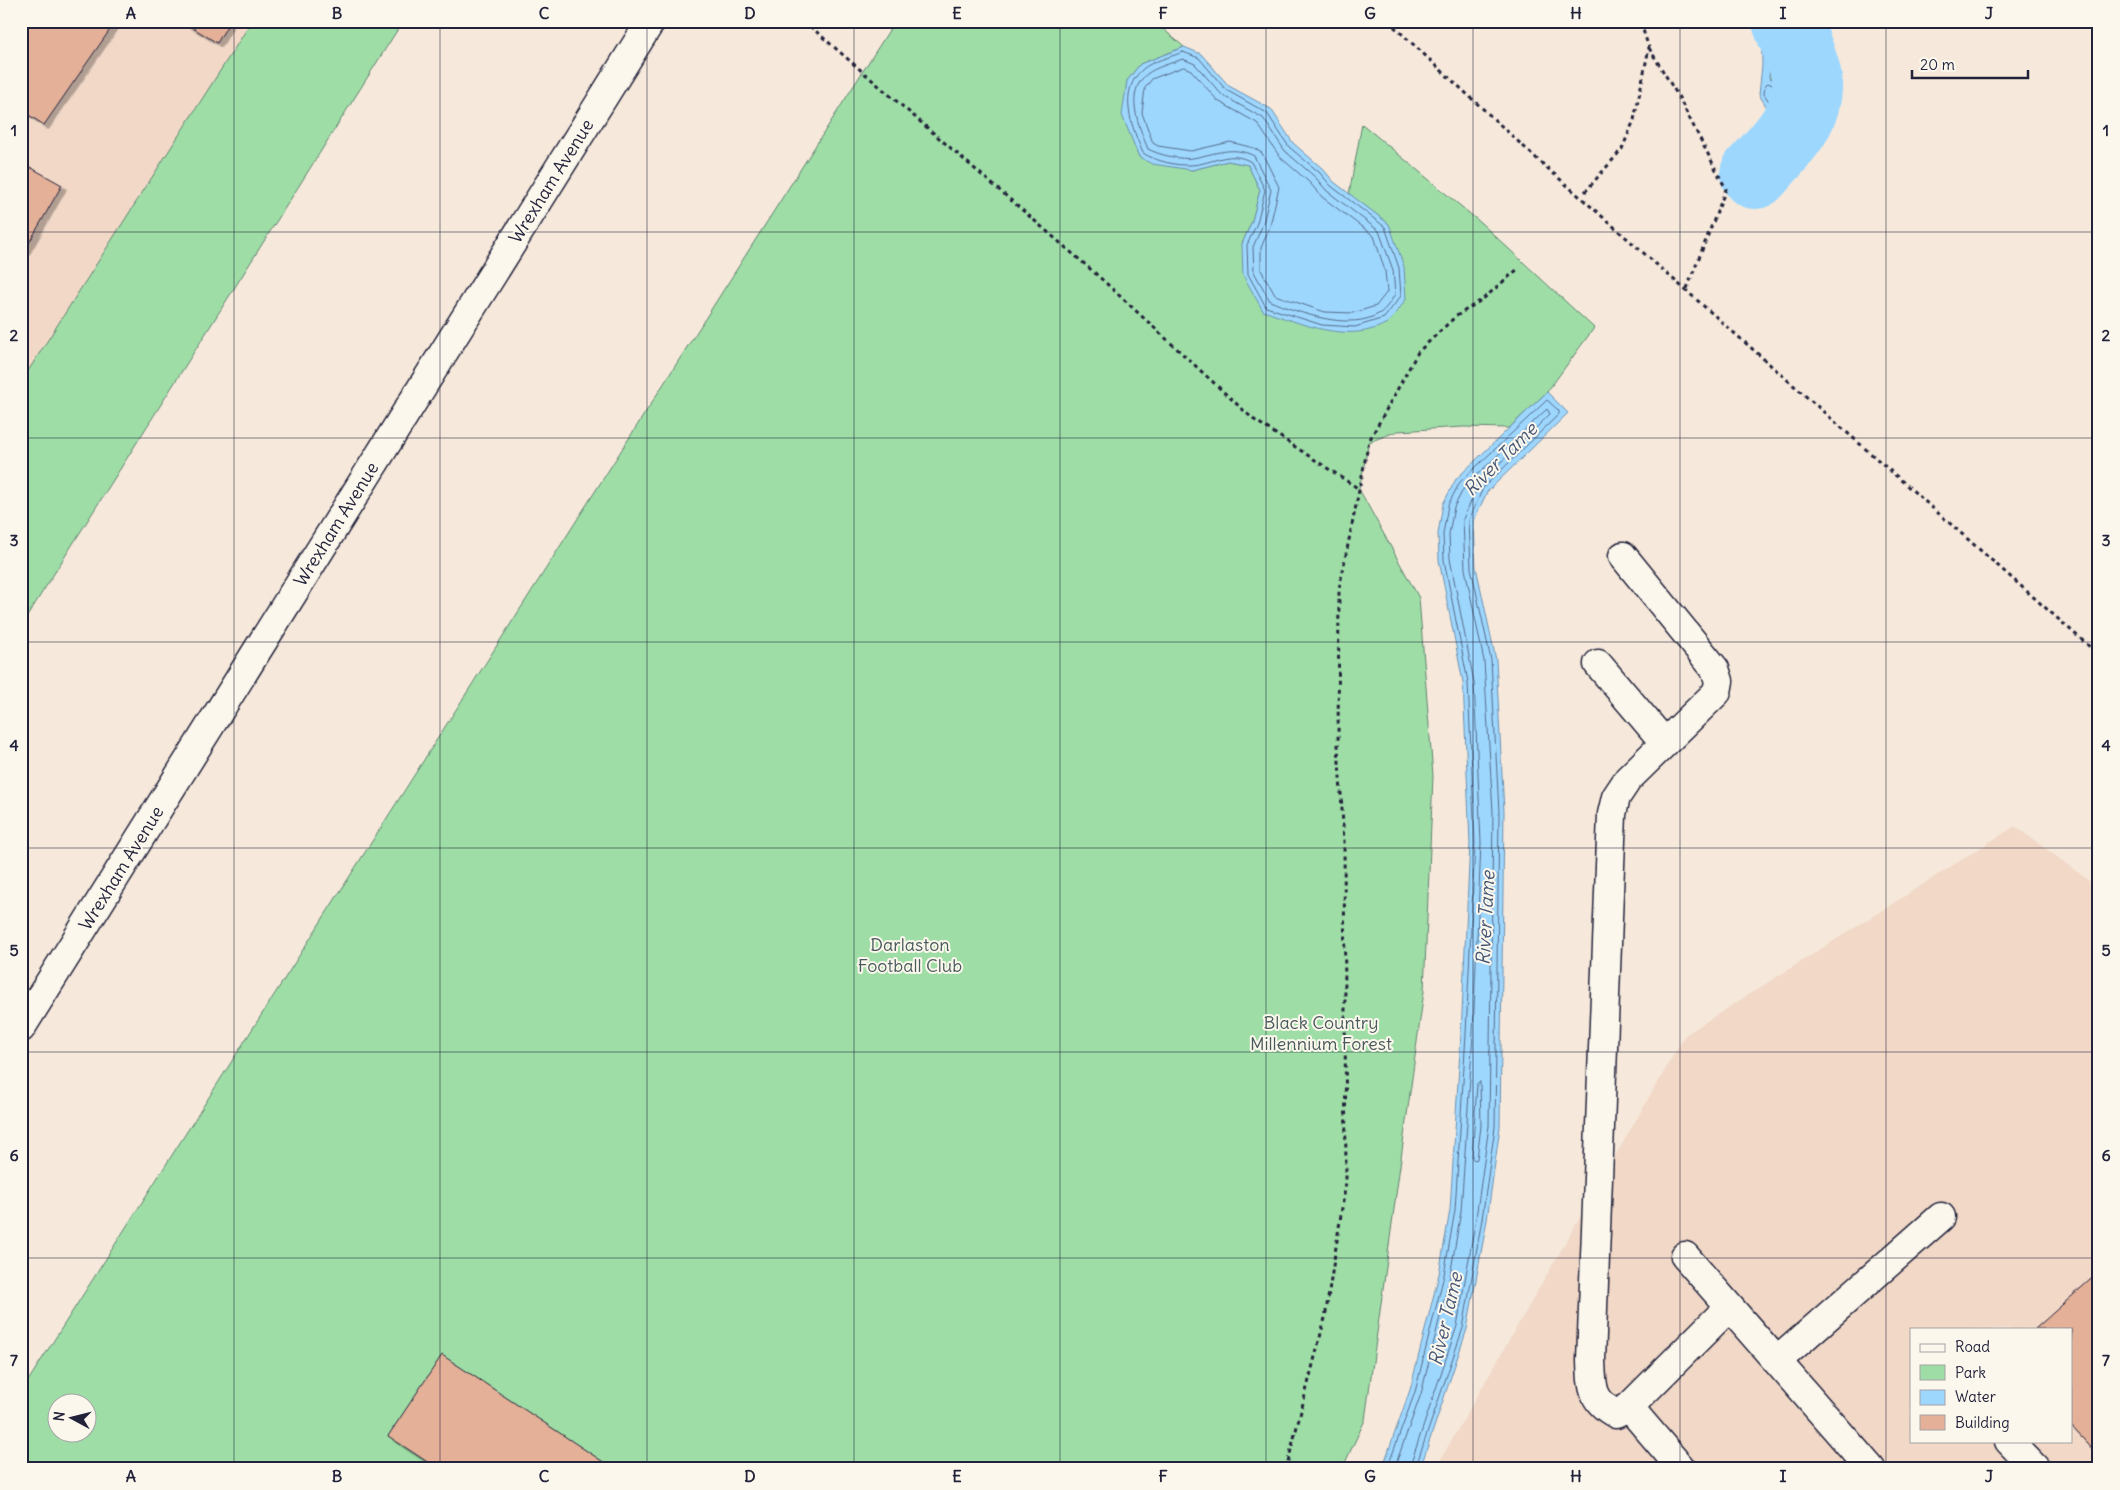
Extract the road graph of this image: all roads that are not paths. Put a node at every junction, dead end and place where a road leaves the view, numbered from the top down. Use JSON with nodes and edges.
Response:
{"nodes":[{"id":1,"x":651,"y":21,"type":"edge"},
{"id":2,"x":1623,"y":556,"type":"dead end"},
{"id":3,"x":1598,"y":664,"type":"dead end"},
{"id":4,"x":1664,"y":742,"type":"junction"},
{"id":5,"x":21,"y":1028,"type":"edge"},
{"id":6,"x":1941,"y":1217,"type":"dead end"},
{"id":7,"x":1685,"y":1256,"type":"dead end"},
{"id":8,"x":1729,"y":1307,"type":"junction"},
{"id":9,"x":1778,"y":1361,"type":"junction"},
{"id":10,"x":1629,"y":1407,"type":"junction"},
{"id":11,"x":2010,"y":1442,"type":"edge"},
{"id":12,"x":1682,"y":1469,"type":"edge"},
{"id":13,"x":1871,"y":1469,"type":"edge"},
{"id":14,"x":2036,"y":1469,"type":"edge"}],
"edges":[{"from":1,"to":5,"type":"street","name":"Wrexham Avenue"},
{"from":2,"to":4,"type":"street"},
{"from":3,"to":4,"type":"street"},
{"from":4,"to":10,"type":"street"},
{"from":6,"to":9,"type":"street"},
{"from":7,"to":8,"type":"street"},
{"from":8,"to":9,"type":"street"},
{"from":8,"to":10,"type":"street"},
{"from":9,"to":13,"type":"street"},
{"from":10,"to":12,"type":"street"},
{"from":11,"to":14,"type":"street"}]}
